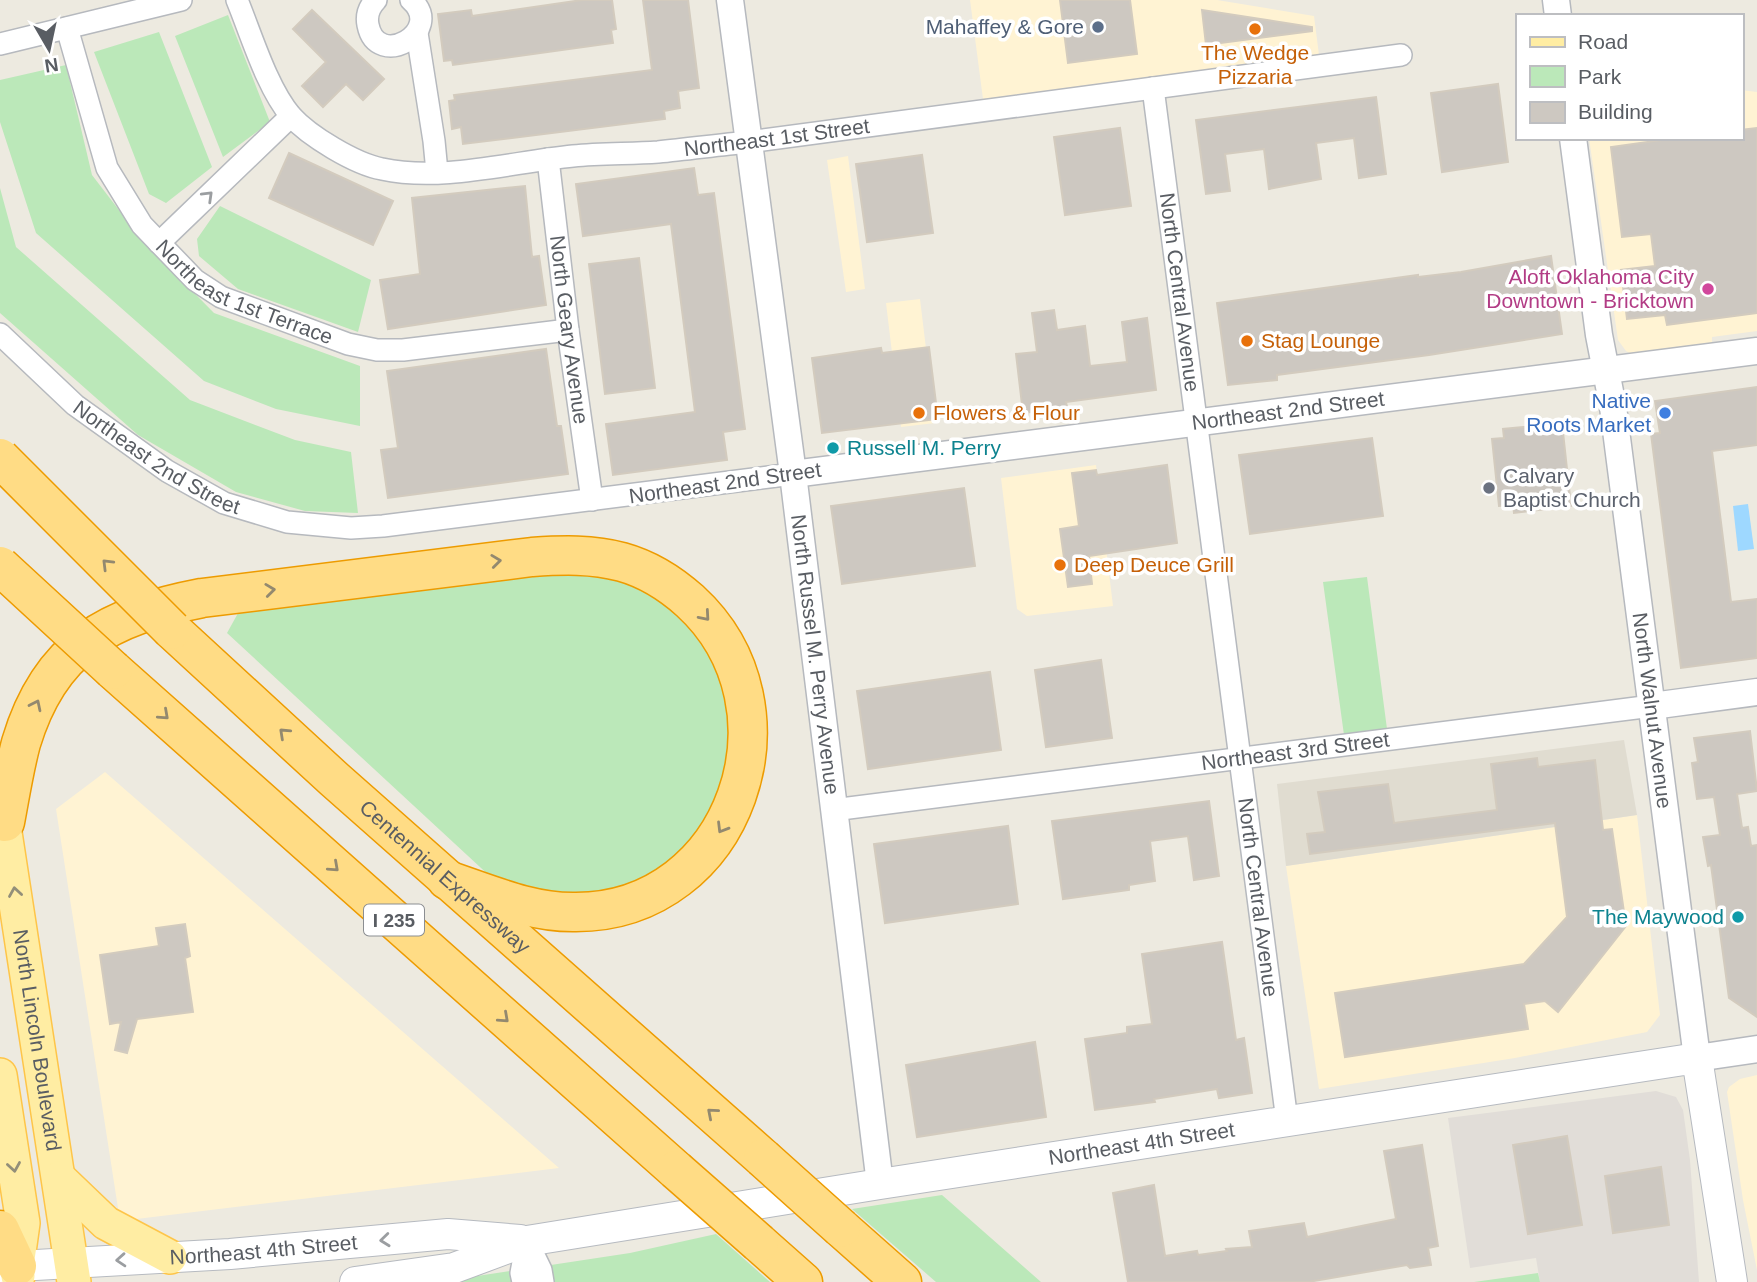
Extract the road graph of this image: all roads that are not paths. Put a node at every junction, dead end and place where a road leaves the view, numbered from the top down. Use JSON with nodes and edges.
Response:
{"nodes":[{"id":1,"x":181,"y":0,"type":"edge"},
{"id":2,"x":237,"y":0,"type":"edge"},
{"id":3,"x":376,"y":0,"type":"edge"},
{"id":4,"x":411,"y":0,"type":"edge"},
{"id":5,"x":730,"y":0,"type":"edge"},
{"id":6,"x":67,"y":28,"type":"junction"},
{"id":7,"x":417,"y":33,"type":"junction"},
{"id":8,"x":0,"y":44,"type":"edge"},
{"id":9,"x":1401,"y":55,"type":"dead end"},
{"id":10,"x":1153,"y":88,"type":"junction"},
{"id":11,"x":291,"y":116,"type":"junction"},
{"id":12,"x":1573,"y":140,"type":"edge"},
{"id":13,"x":748,"y":142,"type":"junction"},
{"id":14,"x":548,"y":159,"type":"junction"},
{"id":15,"x":437,"y":172,"type":"junction"},
{"id":16,"x":159,"y":243,"type":"junction"},
{"id":17,"x":568,"y":330,"type":"junction"},
{"id":18,"x":0,"y":334,"type":"edge"},
{"id":19,"x":1757,"y":351,"type":"edge"},
{"id":20,"x":1606,"y":370,"type":"junction"},
{"id":21,"x":1197,"y":424,"type":"junction"},
{"id":22,"x":0,"y":458,"type":"edge"},
{"id":23,"x":793,"y":474,"type":"junction"},
{"id":24,"x":592,"y":500,"type":"junction"},
{"id":25,"x":0,"y":566,"type":"edge"},
{"id":26,"x":1757,"y":692,"type":"edge"},
{"id":27,"x":1652,"y":706,"type":"junction"},
{"id":28,"x":1241,"y":759,"type":"junction"},
{"id":29,"x":833,"y":810,"type":"junction"},
{"id":30,"x":2,"y":811,"type":"edge"},
{"id":31,"x":447,"y":880,"type":"junction"},
{"id":32,"x":1757,"y":1049,"type":"edge"},
{"id":33,"x":1697,"y":1058,"type":"junction"},
{"id":34,"x":0,"y":1075,"type":"edge"},
{"id":35,"x":1287,"y":1121,"type":"junction"},
{"id":36,"x":59,"y":1178,"type":"junction"},
{"id":37,"x":880,"y":1184,"type":"junction"},
{"id":38,"x":0,"y":1230,"type":"edge"},
{"id":39,"x":527,"y":1241,"type":"junction"},
{"id":40,"x":170,"y":1257,"type":"junction"},
{"id":41,"x":12,"y":1272,"type":"edge"},
{"id":42,"x":73,"y":1273,"type":"edge"},
{"id":43,"x":355,"y":1282,"type":"edge"},
{"id":44,"x":523,"y":1282,"type":"edge"},
{"id":45,"x":543,"y":1282,"type":"edge"},
{"id":46,"x":803,"y":1282,"type":"edge"},
{"id":47,"x":902,"y":1282,"type":"edge"},
{"id":48,"x":1732,"y":1282,"type":"edge"}],
"edges":[{"from":1,"to":6,"type":"street"},
{"from":2,"to":11,"type":"street","name":"Northeast 1st Street"},
{"from":3,"to":7,"type":"street"},
{"from":4,"to":7,"type":"street"},
{"from":5,"to":13,"type":"street","name":"North Russel M. Perry Avenue"},
{"from":6,"to":8,"type":"street"},
{"from":6,"to":16,"type":"street","name":"Northeast 1st Terrace"},
{"from":7,"to":15,"type":"street"},
{"from":9,"to":10,"type":"street","name":"Northeast 1st Street"},
{"from":10,"to":13,"type":"street","name":"Northeast 1st Street"},
{"from":10,"to":21,"type":"street","name":"North Central Avenue"},
{"from":11,"to":15,"type":"street","name":"Northeast 1st Street"},
{"from":16,"to":11,"type":"street","one_way":true},
{"from":12,"to":20,"type":"street","name":"North Walnut Avenue"},
{"from":13,"to":14,"type":"street","name":"Northeast 1st Street"},
{"from":13,"to":23,"type":"street","name":"North Russel M. Perry Avenue"},
{"from":14,"to":15,"type":"street","name":"Northeast 1st Street"},
{"from":14,"to":17,"type":"street","name":"North Geary Avenue"},
{"from":16,"to":17,"type":"street","name":"Northeast 1st Terrace"},
{"from":17,"to":24,"type":"street","name":"North Geary Avenue"},
{"from":18,"to":24,"type":"street","name":"Northeast 2nd Street"},
{"from":19,"to":20,"type":"street","name":"Northeast 2nd Street"},
{"from":20,"to":21,"type":"street","name":"Northeast 2nd Street"},
{"from":20,"to":27,"type":"street","name":"North Walnut Avenue"},
{"from":21,"to":23,"type":"street","name":"Northeast 2nd Street"},
{"from":21,"to":28,"type":"street","name":"North Central Avenue"},
{"from":31,"to":22,"type":"highway","name":"Centennial Expressway","one_way":true,"bridge":true},
{"from":23,"to":24,"type":"street","name":"Northeast 2nd Street"},
{"from":23,"to":29,"type":"street","name":"North Russel M. Perry Avenue"},
{"from":25,"to":46,"type":"highway","number":"I 235","one_way":true,"bridge":true},
{"from":26,"to":27,"type":"street","name":"Northeast 3rd Street"},
{"from":27,"to":28,"type":"street","name":"Northeast 3rd Street"},
{"from":27,"to":33,"type":"street","name":"North Walnut Avenue"},
{"from":28,"to":29,"type":"street","name":"Northeast 3rd Street"},
{"from":28,"to":35,"type":"street","name":"North Central Avenue"},
{"from":29,"to":37,"type":"street","name":"North Russel M. Perry Avenue"},
{"from":30,"to":31,"type":"highway","one_way":true},
{"from":36,"to":30,"type":"main road","name":"North Lincoln Boulevard","one_way":true},
{"from":47,"to":31,"type":"highway","name":"Centennial Expressway","one_way":true,"bridge":true},
{"from":32,"to":33,"type":"street","name":"Northeast 4th Street"},
{"from":33,"to":35,"type":"main road","name":"Northeast 4th Street"},
{"from":33,"to":48,"type":"main road","name":"North Walnut Avenue"},
{"from":34,"to":41,"type":"main road","name":"North Lincoln Boulevard","one_way":true},
{"from":35,"to":37,"type":"main road","name":"Northeast 4th Street"},
{"from":36,"to":40,"type":"main road"},
{"from":36,"to":42,"type":"main road","name":"North Lincoln Boulevard"},
{"from":37,"to":39,"type":"main road","name":"Northeast 4th Street"},
{"from":38,"to":41,"type":"highway"},
{"from":39,"to":40,"type":"main road","name":"Northeast 4th Street","one_way":true},
{"from":39,"to":43,"type":"main road","name":"Northeast 4th Street"},
{"from":39,"to":44,"type":"street"},
{"from":39,"to":45,"type":"street"},
{"from":40,"to":42,"type":"main road","name":"Northeast 4th Street","one_way":true},
{"from":41,"to":42,"type":"main road","name":"Northeast 4th Street"}]}
